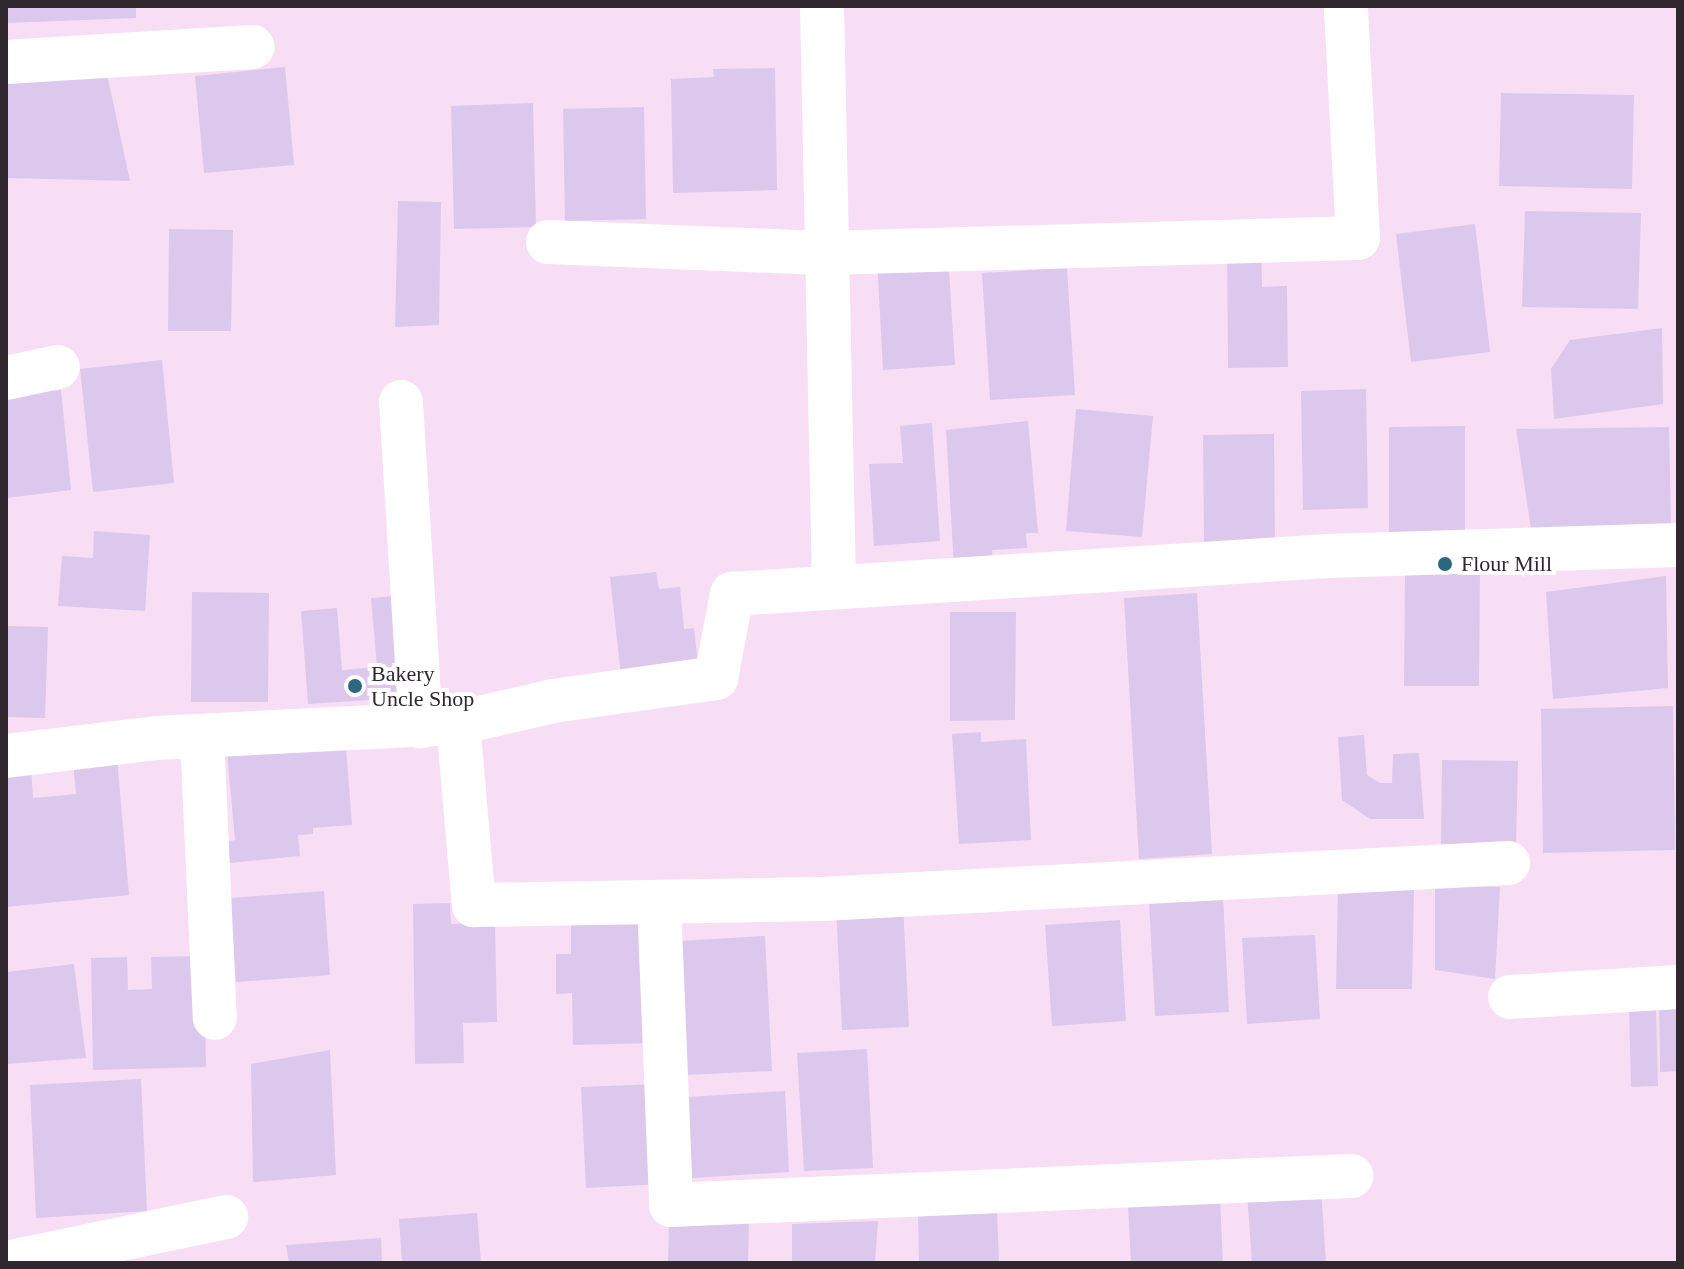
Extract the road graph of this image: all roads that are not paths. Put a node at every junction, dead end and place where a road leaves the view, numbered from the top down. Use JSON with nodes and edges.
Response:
{"nodes":[{"id":1,"x":822,"y":6,"type":"edge"},
{"id":2,"x":1346,"y":9,"type":"dead end"},
{"id":3,"x":253,"y":47,"type":"dead end"},
{"id":4,"x":6,"y":62,"type":"edge"},
{"id":5,"x":548,"y":242,"type":"dead end"},
{"id":6,"x":827,"y":253,"type":"junction"},
{"id":7,"x":58,"y":367,"type":"dead end"},
{"id":8,"x":6,"y":378,"type":"edge"},
{"id":9,"x":401,"y":402,"type":"dead end"},
{"id":10,"x":1678,"y":545,"type":"edge"},
{"id":11,"x":834,"y":585,"type":"junction"},
{"id":12,"x":440,"y":725,"type":"junction"},
{"id":13,"x":202,"y":737,"type":"junction"},
{"id":14,"x":6,"y":756,"type":"edge"},
{"id":15,"x":1508,"y":863,"type":"dead end"},
{"id":16,"x":659,"y":902,"type":"junction"},
{"id":17,"x":1678,"y":987,"type":"edge"},
{"id":18,"x":1510,"y":997,"type":"dead end"},
{"id":19,"x":215,"y":1018,"type":"dead end"},
{"id":20,"x":1351,"y":1176,"type":"dead end"},
{"id":21,"x":226,"y":1217,"type":"dead end"},
{"id":22,"x":6,"y":1263,"type":"edge"}],
"edges":[{"from":1,"to":6,"type":"street"},
{"from":2,"to":6,"type":"street"},
{"from":3,"to":4,"type":"street"},
{"from":5,"to":6,"type":"street"},
{"from":6,"to":11,"type":"street"},
{"from":7,"to":8,"type":"street"},
{"from":9,"to":12,"type":"street"},
{"from":10,"to":11,"type":"street"},
{"from":11,"to":12,"type":"street"},
{"from":12,"to":13,"type":"street"},
{"from":12,"to":16,"type":"street"},
{"from":13,"to":14,"type":"street"},
{"from":13,"to":19,"type":"street"},
{"from":15,"to":16,"type":"street"},
{"from":16,"to":20,"type":"street"},
{"from":17,"to":18,"type":"street"},
{"from":21,"to":22,"type":"street"}]}
